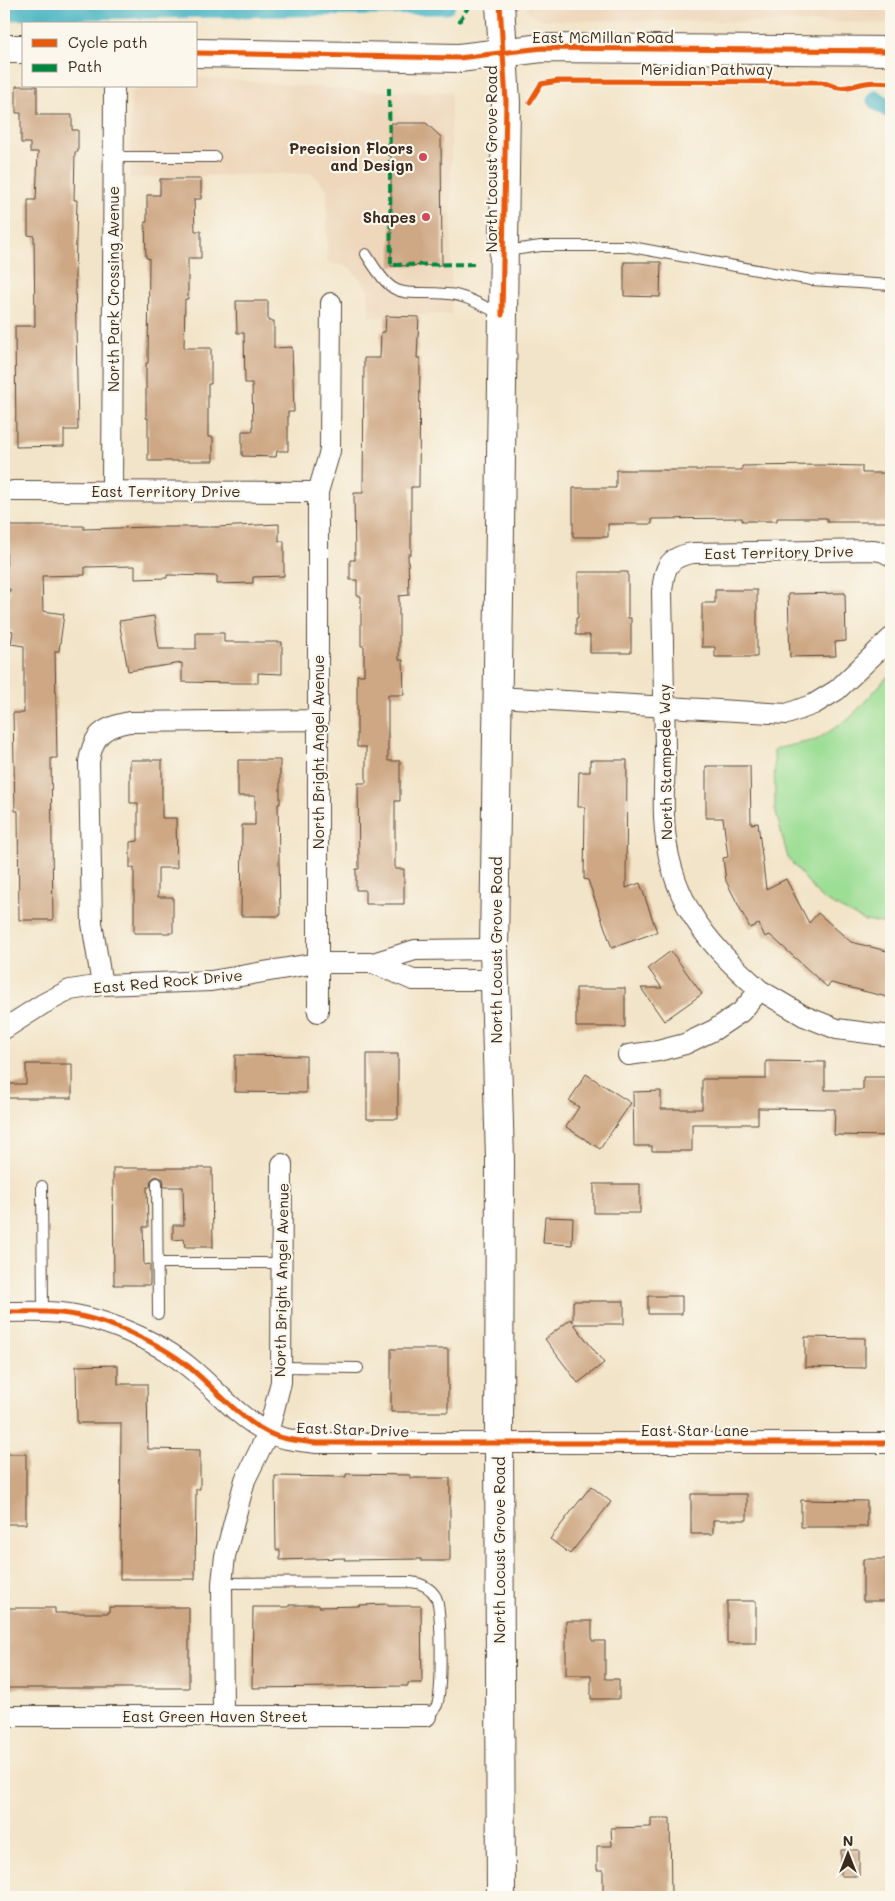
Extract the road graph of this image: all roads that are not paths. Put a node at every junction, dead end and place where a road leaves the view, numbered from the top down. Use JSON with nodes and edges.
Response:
{"nodes":[{"id":1,"x":500,"y":4,"type":"edge"},
{"id":2,"x":4,"y":49,"type":"edge"},
{"id":3,"x":22,"y":49,"type":"edge"},
{"id":4,"x":891,"y":51,"type":"edge"},
{"id":5,"x":198,"y":52,"type":"edge"},
{"id":6,"x":504,"y":52,"type":"junction"},
{"id":7,"x":114,"y":88,"type":"edge"},
{"id":8,"x":114,"y":157,"type":"junction"},
{"id":9,"x":215,"y":157,"type":"dead end"},
{"id":10,"x":504,"y":251,"type":"junction"},
{"id":11,"x":366,"y":254,"type":"dead end"},
{"id":12,"x":891,"y":285,"type":"edge"},
{"id":13,"x":331,"y":304,"type":"dead end"},
{"id":14,"x":502,"y":315,"type":"junction"},
{"id":15,"x":13,"y":491,"type":"dead end"},
{"id":16,"x":112,"y":491,"type":"junction"},
{"id":17,"x":318,"y":492,"type":"junction"},
{"id":18,"x":891,"y":556,"type":"edge"},
{"id":19,"x":669,"y":564,"type":"joint"},
{"id":20,"x":891,"y":638,"type":"edge"},
{"id":21,"x":498,"y":697,"type":"junction"},
{"id":22,"x":664,"y":707,"type":"junction"},
{"id":23,"x":318,"y":720,"type":"junction"},
{"id":24,"x":494,"y":949,"type":"junction"},
{"id":25,"x":372,"y":963,"type":"junction"},
{"id":26,"x":317,"y":964,"type":"junction"},
{"id":27,"x":495,"y":980,"type":"junction"},
{"id":28,"x":102,"y":985,"type":"junction"},
{"id":29,"x":760,"y":990,"type":"junction"},
{"id":30,"x":318,"y":1012,"type":"dead end"},
{"id":31,"x":4,"y":1029,"type":"edge"},
{"id":32,"x":891,"y":1036,"type":"edge"},
{"id":33,"x":628,"y":1055,"type":"dead end"},
{"id":34,"x":282,"y":1164,"type":"dead end"},
{"id":35,"x":157,"y":1183,"type":"dead end"},
{"id":36,"x":42,"y":1186,"type":"dead end"},
{"id":37,"x":158,"y":1263,"type":"junction"},
{"id":38,"x":282,"y":1263,"type":"junction"},
{"id":39,"x":4,"y":1312,"type":"edge"},
{"id":40,"x":43,"y":1312,"type":"junction"},
{"id":41,"x":158,"y":1314,"type":"dead end"},
{"id":42,"x":281,"y":1367,"type":"junction"},
{"id":43,"x":358,"y":1368,"type":"dead end"},
{"id":44,"x":268,"y":1433,"type":"junction"},
{"id":45,"x":499,"y":1443,"type":"junction"},
{"id":46,"x":891,"y":1443,"type":"edge"},
{"id":47,"x":222,"y":1583,"type":"junction"},
{"id":48,"x":4,"y":1716,"type":"edge"},
{"id":49,"x":223,"y":1716,"type":"junction"},
{"id":50,"x":426,"y":1716,"type":"joint"},
{"id":51,"x":501,"y":1897,"type":"edge"}],
"edges":[{"from":1,"to":6,"type":"main road","name":"North Locust Grove Road"},
{"from":2,"to":3,"type":"main road"},
{"from":4,"to":6,"type":"main road","name":"East McMillan Road"},
{"from":5,"to":6,"type":"main road","name":"East McMillan Road"},
{"from":6,"to":10,"type":"main road","name":"North Locust Grove Road"},
{"from":7,"to":8,"type":"street","name":"North Park Crossing Avenue"},
{"from":8,"to":9,"type":"lane"},
{"from":8,"to":16,"type":"street","name":"North Park Crossing Avenue"},
{"from":10,"to":12,"type":"lane"},
{"from":10,"to":14,"type":"main road","name":"North Locust Grove Road"},
{"from":11,"to":14,"type":"lane"},
{"from":13,"to":17,"type":"street","name":"North Bright Angel Avenue"},
{"from":14,"to":21,"type":"main road","name":"North Locust Grove Road"},
{"from":15,"to":16,"type":"street","name":"East Territory Drive"},
{"from":16,"to":17,"type":"street","name":"East Territory Drive"},
{"from":17,"to":23,"type":"street","name":"North Bright Angel Avenue"},
{"from":18,"to":19,"type":"street","name":"East Territory Drive"},
{"from":19,"to":22,"type":"street","name":"North Stampede Way"},
{"from":20,"to":22,"type":"street"},
{"from":21,"to":22,"type":"street"},
{"from":21,"to":24,"type":"main road","name":"North Locust Grove Road"},
{"from":22,"to":29,"type":"street","name":"North Stampede Way"},
{"from":23,"to":26,"type":"street","name":"North Bright Angel Avenue"},
{"from":23,"to":28,"type":"street"},
{"from":24,"to":25,"type":"street","name":"East Red Rock Drive"},
{"from":24,"to":27,"type":"main road","name":"North Locust Grove Road"},
{"from":25,"to":26,"type":"street","name":"East Red Rock Drive"},
{"from":25,"to":27,"type":"street","name":"East Red Rock Drive"},
{"from":26,"to":28,"type":"street","name":"East Red Rock Drive"},
{"from":26,"to":30,"type":"street","name":"North Bright Angel Avenue"},
{"from":27,"to":45,"type":"main road","name":"North Locust Grove Road"},
{"from":28,"to":31,"type":"street","name":"East Red Rock Drive"},
{"from":29,"to":32,"type":"street","name":"North Stampede Way"},
{"from":29,"to":33,"type":"street"},
{"from":34,"to":38,"type":"street","name":"North Bright Angel Avenue"},
{"from":35,"to":37,"type":"lane"},
{"from":36,"to":40,"type":"lane"},
{"from":37,"to":38,"type":"lane"},
{"from":37,"to":41,"type":"lane"},
{"from":38,"to":42,"type":"street","name":"North Bright Angel Avenue"},
{"from":39,"to":40,"type":"street","name":"East Star Drive"},
{"from":40,"to":44,"type":"street","name":"East Star Drive"},
{"from":42,"to":43,"type":"lane"},
{"from":42,"to":44,"type":"street","name":"North Bright Angel Avenue"},
{"from":44,"to":45,"type":"street","name":"East Star Drive"},
{"from":44,"to":47,"type":"street","name":"North Bright Angel Avenue"},
{"from":45,"to":46,"type":"street","name":"East Star Lane"},
{"from":45,"to":51,"type":"main road","name":"North Locust Grove Road"},
{"from":47,"to":49,"type":"street","name":"North Bright Angel Avenue"},
{"from":47,"to":50,"type":"lane"},
{"from":48,"to":49,"type":"street","name":"East Green Haven Street"},
{"from":49,"to":50,"type":"street","name":"East Green Haven Street"}]}
